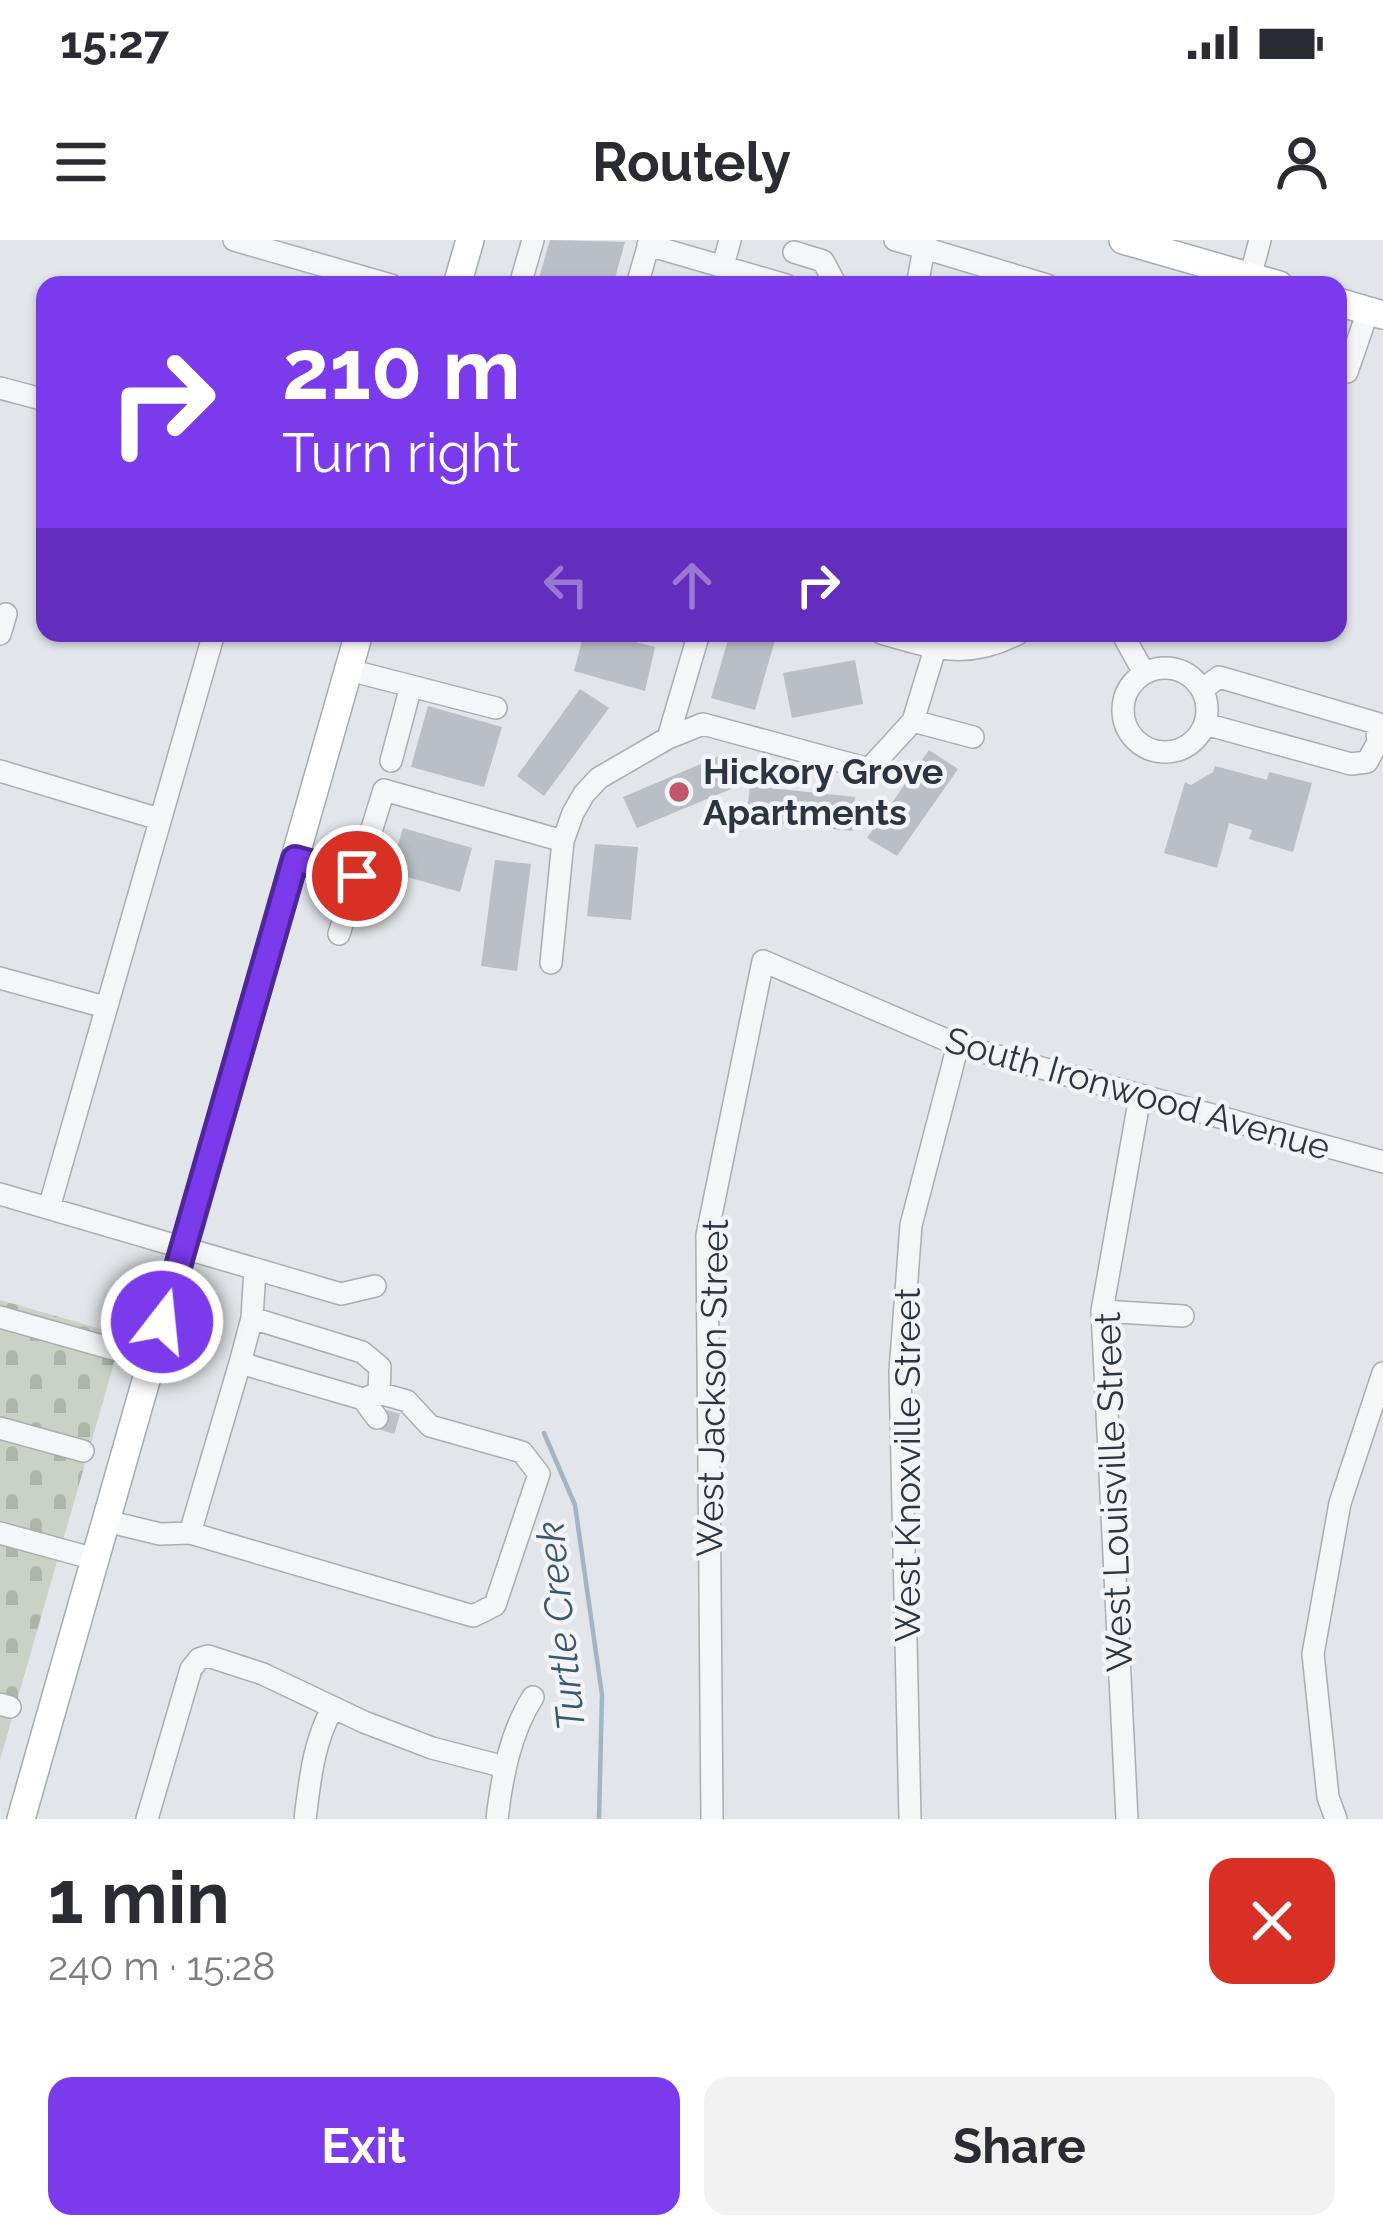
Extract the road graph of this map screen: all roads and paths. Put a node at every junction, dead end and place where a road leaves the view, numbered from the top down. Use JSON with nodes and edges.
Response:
{"nodes":[{"id":1,"x":234,"y":240,"type":"edge"},
{"id":2,"x":470,"y":240,"type":"edge"},
{"id":3,"x":533,"y":240,"type":"edge"},
{"id":4,"x":730,"y":240,"type":"edge"},
{"id":5,"x":895,"y":240,"type":"edge"},
{"id":6,"x":1123,"y":240,"type":"edge"},
{"id":7,"x":1260,"y":240,"type":"edge"},
{"id":8,"x":649,"y":243,"type":"edge"},
{"id":9,"x":925,"y":244,"type":"edge"},
{"id":10,"x":796,"y":246,"type":"edge"},
{"id":11,"x":723,"y":266,"type":"junction"},
{"id":12,"x":360,"y":276,"type":"edge"},
{"id":13,"x":460,"y":276,"type":"edge"},
{"id":14,"x":523,"y":276,"type":"edge"},
{"id":15,"x":640,"y":276,"type":"edge"},
{"id":16,"x":757,"y":276,"type":"edge"},
{"id":17,"x":787,"y":276,"type":"edge"},
{"id":18,"x":831,"y":276,"type":"edge"},
{"id":19,"x":920,"y":276,"type":"edge"},
{"id":20,"x":1020,"y":276,"type":"edge"},
{"id":21,"x":1234,"y":276,"type":"edge"},
{"id":22,"x":1250,"y":276,"type":"edge"},
{"id":23,"x":1347,"y":305,"type":"edge"},
{"id":24,"x":1376,"y":313,"type":"edge"},
{"id":25,"x":1347,"y":362,"type":"edge"},
{"id":26,"x":0,"y":388,"type":"edge"},
{"id":27,"x":36,"y":398,"type":"edge"},
{"id":28,"x":211,"y":642,"type":"edge"},
{"id":29,"x":357,"y":642,"type":"edge"},
{"id":30,"x":696,"y":642,"type":"edge"},
{"id":31,"x":911,"y":642,"type":"edge"},
{"id":32,"x":1002,"y":642,"type":"edge"},
{"id":33,"x":1126,"y":642,"type":"edge"},
{"id":34,"x":935,"y":649,"type":"junction"},
{"id":35,"x":349,"y":670,"type":"junction"},
{"id":36,"x":1144,"y":673,"type":"junction"},
{"id":37,"x":411,"y":686,"type":"junction"},
{"id":38,"x":1203,"y":689,"type":"junction"},
{"id":39,"x":496,"y":709,"type":"dead end"},
{"id":40,"x":913,"y":721,"type":"junction"},
{"id":41,"x":1205,"y":724,"type":"junction"},
{"id":42,"x":974,"y":736,"type":"dead end"},
{"id":43,"x":668,"y":738,"type":"junction"},
{"id":44,"x":391,"y":761,"type":"dead end"},
{"id":45,"x":0,"y":772,"type":"edge"},
{"id":46,"x":159,"y":819,"type":"junction"},
{"id":47,"x":563,"y":841,"type":"junction"},
{"id":48,"x":295,"y":859,"type":"junction"},
{"id":49,"x":357,"y":876,"type":"junction"},
{"id":50,"x":339,"y":934,"type":"dead end"},
{"id":51,"x":764,"y":961,"type":"joint"},
{"id":52,"x":550,"y":964,"type":"dead end"},
{"id":53,"x":0,"y":978,"type":"edge"},
{"id":54,"x":105,"y":1007,"type":"junction"},
{"id":55,"x":958,"y":1046,"type":"junction"},
{"id":56,"x":1140,"y":1096,"type":"junction"},
{"id":57,"x":1383,"y":1162,"type":"edge"},
{"id":58,"x":0,"y":1194,"type":"edge"},
{"id":59,"x":49,"y":1208,"type":"junction"},
{"id":60,"x":183,"y":1247,"type":"junction"},
{"id":61,"x":255,"y":1269,"type":"junction"},
{"id":62,"x":375,"y":1286,"type":"dead end"},
{"id":63,"x":1102,"y":1311,"type":"junction"},
{"id":64,"x":1183,"y":1316,"type":"dead end"},
{"id":65,"x":0,"y":1317,"type":"edge"},
{"id":66,"x":252,"y":1318,"type":"junction"},
{"id":67,"x":152,"y":1360,"type":"junction"},
{"id":68,"x":240,"y":1363,"type":"junction"},
{"id":69,"x":1383,"y":1373,"type":"edge"},
{"id":70,"x":371,"y":1396,"type":"junction"},
{"id":71,"x":377,"y":1418,"type":"dead end"},
{"id":72,"x":424,"y":1420,"type":"junction"},
{"id":73,"x":401,"y":1426,"type":"tunnel mouth"},
{"id":74,"x":0,"y":1428,"type":"edge"},
{"id":75,"x":82,"y":1451,"type":"dead end"},
{"id":76,"x":106,"y":1521,"type":"junction"},
{"id":77,"x":0,"y":1533,"type":"edge"},
{"id":78,"x":190,"y":1533,"type":"junction"},
{"id":79,"x":95,"y":1559,"type":"junction"},
{"id":80,"x":532,"y":1697,"type":"dead end"},
{"id":81,"x":332,"y":1708,"type":"junction"},
{"id":82,"x":505,"y":1767,"type":"junction"},
{"id":83,"x":21,"y":1819,"type":"edge"},
{"id":84,"x":147,"y":1819,"type":"edge"},
{"id":85,"x":305,"y":1819,"type":"edge"},
{"id":86,"x":497,"y":1819,"type":"edge"},
{"id":87,"x":712,"y":1819,"type":"edge"},
{"id":88,"x":910,"y":1819,"type":"edge"},
{"id":89,"x":1127,"y":1819,"type":"edge"},
{"id":90,"x":1336,"y":1819,"type":"edge"}],
"edges":[{"from":1,"to":12,"type":"street"},
{"from":2,"to":13,"type":"main road"},
{"from":3,"to":14,"type":"street"},
{"from":4,"to":11,"type":"street"},
{"from":5,"to":9,"type":"street"},
{"from":6,"to":21,"type":"main road"},
{"from":7,"to":22,"type":"street"},
{"from":8,"to":11,"type":"street"},
{"from":8,"to":15,"type":"street"},
{"from":9,"to":19,"type":"street"},
{"from":9,"to":20,"type":"street"},
{"from":10,"to":17,"type":"street"},
{"from":10,"to":18,"type":"street"},
{"from":11,"to":16,"type":"street"},
{"from":23,"to":24,"type":"main road"},
{"from":24,"to":25,"type":"street"},
{"from":26,"to":27,"type":"street"},
{"from":28,"to":46,"type":"street"},
{"from":29,"to":35,"type":"main road"},
{"from":30,"to":43,"type":"street"},
{"from":31,"to":34,"type":"street"},
{"from":32,"to":34,"type":"street"},
{"from":33,"to":36,"type":"street"},
{"from":34,"to":40,"type":"street"},
{"from":35,"to":37,"type":"street"},
{"from":35,"to":48,"type":"main road"},
{"from":36,"to":38,"type":"street"},
{"from":36,"to":41,"type":"street"},
{"from":37,"to":39,"type":"street"},
{"from":37,"to":44,"type":"street"},
{"from":38,"to":41,"type":"street"},
{"from":38,"to":41,"type":"street"},
{"from":40,"to":42,"type":"street"},
{"from":40,"to":43,"type":"street"},
{"from":43,"to":47,"type":"street"},
{"from":45,"to":46,"type":"street"},
{"from":46,"to":54,"type":"street"},
{"from":47,"to":49,"type":"street"},
{"from":47,"to":52,"type":"street"},
{"from":48,"to":49,"type":"street"},
{"from":48,"to":60,"type":"main road"},
{"from":49,"to":50,"type":"street"},
{"from":51,"to":55,"type":"street","name":"South Ironwood Avenue"},
{"from":51,"to":87,"type":"street","name":"West Jackson Street"},
{"from":53,"to":54,"type":"street"},
{"from":54,"to":59,"type":"street"},
{"from":55,"to":56,"type":"street","name":"South Ironwood Avenue"},
{"from":55,"to":88,"type":"street","name":"West Knoxville Street"},
{"from":56,"to":57,"type":"street","name":"South Ironwood Avenue"},
{"from":56,"to":63,"type":"street","name":"West Louisville Street"},
{"from":58,"to":59,"type":"street"},
{"from":59,"to":60,"type":"street"},
{"from":60,"to":61,"type":"street"},
{"from":60,"to":67,"type":"main road"},
{"from":61,"to":62,"type":"street"},
{"from":61,"to":66,"type":"street"},
{"from":63,"to":64,"type":"street"},
{"from":63,"to":89,"type":"street","name":"West Louisville Street"},
{"from":65,"to":67,"type":"street"},
{"from":66,"to":68,"type":"street"},
{"from":66,"to":70,"type":"street"},
{"from":67,"to":76,"type":"main road"},
{"from":68,"to":70,"type":"street"},
{"from":68,"to":78,"type":"street"},
{"from":69,"to":90,"type":"street"},
{"from":70,"to":71,"type":"street"},
{"from":70,"to":72,"type":"street"},
{"from":72,"to":73,"type":"street"},
{"from":72,"to":78,"type":"street"},
{"from":74,"to":75,"type":"street"},
{"from":76,"to":78,"type":"street"},
{"from":76,"to":79,"type":"main road"},
{"from":77,"to":79,"type":"street"},
{"from":79,"to":83,"type":"main road"},
{"from":80,"to":82,"type":"street"},
{"from":81,"to":82,"type":"street"},
{"from":81,"to":84,"type":"street"},
{"from":81,"to":85,"type":"street"},
{"from":82,"to":86,"type":"street"}]}
